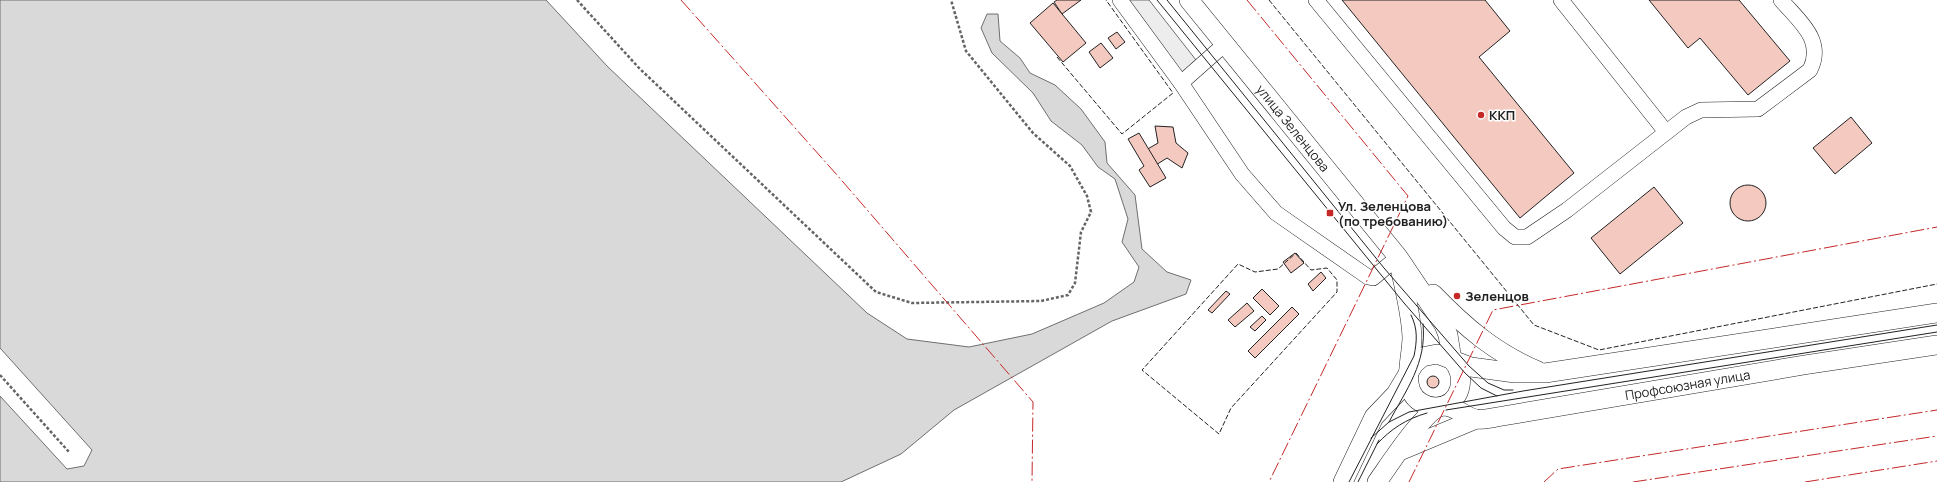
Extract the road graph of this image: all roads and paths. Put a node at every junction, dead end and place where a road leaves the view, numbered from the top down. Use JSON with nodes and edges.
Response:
{"nodes":[{"id":1,"x":577,"y":0,"type":"edge"},
{"id":2,"x":951,"y":0,"type":"edge"},
{"id":3,"x":1120,"y":0,"type":"edge"},
{"id":4,"x":1189,"y":0,"type":"edge"},
{"id":5,"x":1316,"y":0,"type":"edge"},
{"id":6,"x":1561,"y":0,"type":"edge"},
{"id":7,"x":1781,"y":0,"type":"edge"},
{"id":8,"x":1225,"y":44,"type":"junction"},
{"id":9,"x":1181,"y":83,"type":"junction"},
{"id":10,"x":1666,"y":132,"type":"junction"},
{"id":11,"x":1398,"y":257,"type":"junction"},
{"id":12,"x":1937,"y":313,"type":"edge"},
{"id":13,"x":1937,"y":345,"type":"edge"},
{"id":14,"x":1454,"y":361,"type":"junction"},
{"id":15,"x":1410,"y":373,"type":"junction"},
{"id":16,"x":1545,"y":373,"type":"junction"},
{"id":17,"x":0,"y":375,"type":"edge"},
{"id":18,"x":1441,"y":406,"type":"junction"},
{"id":19,"x":1476,"y":419,"type":"junction"},
{"id":20,"x":1399,"y":451,"type":"junction"},
{"id":21,"x":69,"y":452,"type":"dead end"},
{"id":22,"x":1343,"y":482,"type":"edge"},
{"id":23,"x":1377,"y":482,"type":"edge"}],
"edges":[{"from":1,"to":2,"type":"path"},
{"from":3,"to":9,"type":"lane"},
{"from":4,"to":8,"type":"main road","name":"улица Зеленцова"},
{"from":5,"to":10,"type":"lane"},
{"from":6,"to":10,"type":"lane"},
{"from":7,"to":10,"type":"lane"},
{"from":8,"to":9,"type":"lane"},
{"from":8,"to":11,"type":"main road","name":"улица Зеленцова"},
{"from":9,"to":11,"type":"lane"},
{"from":11,"to":14,"type":"main road","name":"улица Зеленцова"},
{"from":11,"to":15,"type":"main road","name":"улица Зеленцова"},
{"from":11,"to":16,"type":"main road"},
{"from":12,"to":16,"type":"main road"},
{"from":13,"to":19,"type":"main road","name":"Профсоюзная улица"},
{"from":14,"to":15,"type":"main road"},
{"from":14,"to":16,"type":"main road"},
{"from":14,"to":18,"type":"main road"},
{"from":15,"to":18,"type":"main road"},
{"from":15,"to":22,"type":"main road"},
{"from":17,"to":21,"type":"path"},
{"from":18,"to":19,"type":"main road"},
{"from":18,"to":20,"type":"main road"},
{"from":19,"to":20,"type":"main road","name":"Профсоюзная улица"},
{"from":20,"to":23,"type":"main road"}]}
